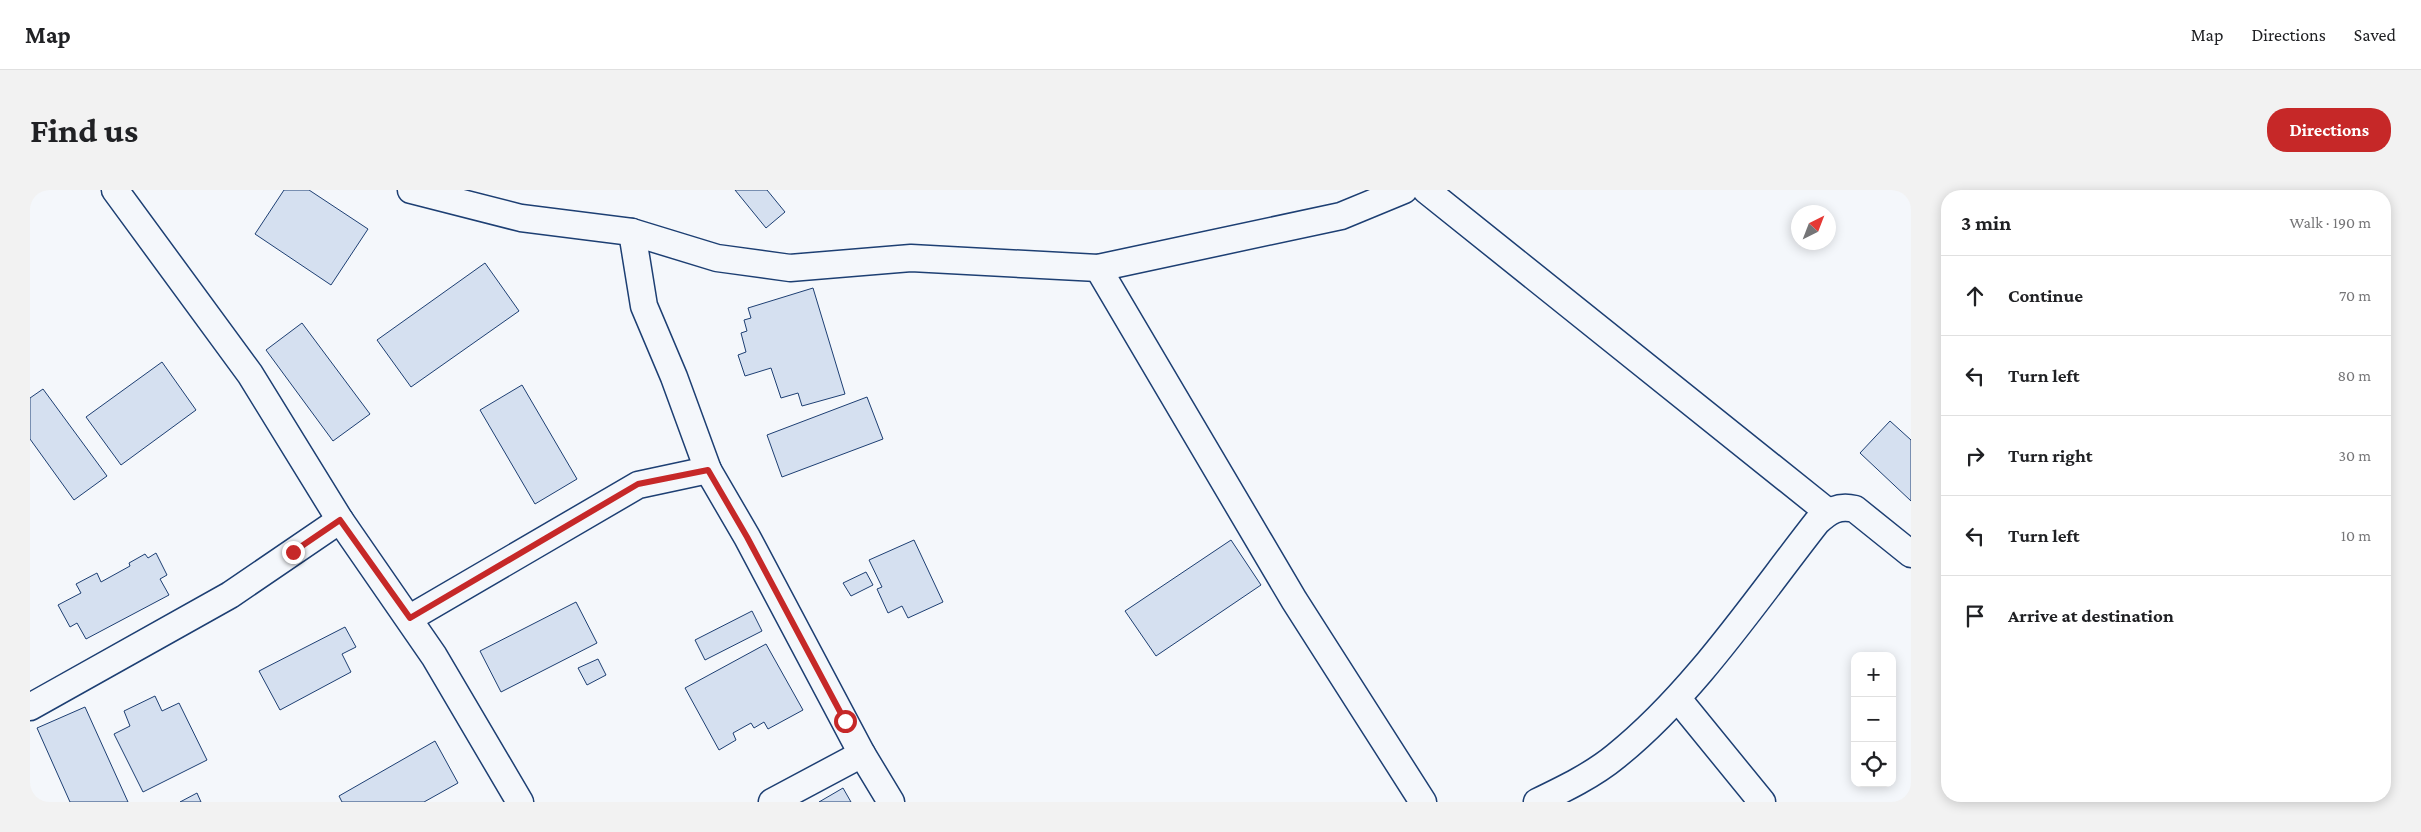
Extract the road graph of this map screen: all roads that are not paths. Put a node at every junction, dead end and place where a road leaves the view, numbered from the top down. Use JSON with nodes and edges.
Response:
{"nodes":[{"id":1,"x":115,"y":190,"type":"edge"},
{"id":2,"x":412,"y":190,"type":"edge"},
{"id":3,"x":1404,"y":190,"type":"edge"},
{"id":4,"x":1426,"y":190,"type":"edge"},
{"id":5,"x":632,"y":232,"type":"junction"},
{"id":6,"x":1098,"y":268,"type":"junction"},
{"id":7,"x":708,"y":470,"type":"junction"},
{"id":8,"x":1828,"y":512,"type":"junction"},
{"id":9,"x":340,"y":520,"type":"junction"},
{"id":10,"x":1911,"y":554,"type":"edge"},
{"id":11,"x":410,"y":618,"type":"junction"},
{"id":12,"x":1678,"y":699,"type":"junction"},
{"id":13,"x":30,"y":707,"type":"edge"},
{"id":14,"x":862,"y":754,"type":"junction"},
{"id":15,"x":520,"y":802,"type":"edge"},
{"id":16,"x":772,"y":802,"type":"edge"},
{"id":17,"x":892,"y":802,"type":"edge"},
{"id":18,"x":1423,"y":802,"type":"edge"},
{"id":19,"x":1537,"y":802,"type":"edge"},
{"id":20,"x":1762,"y":802,"type":"edge"}],
"edges":[{"from":1,"to":9,"type":"street"},
{"from":2,"to":5,"type":"street"},
{"from":3,"to":6,"type":"street"},
{"from":4,"to":8,"type":"street"},
{"from":5,"to":6,"type":"street"},
{"from":5,"to":7,"type":"street"},
{"from":6,"to":18,"type":"street"},
{"from":7,"to":11,"type":"street"},
{"from":7,"to":14,"type":"street"},
{"from":8,"to":10,"type":"street"},
{"from":8,"to":12,"type":"street"},
{"from":9,"to":11,"type":"street"},
{"from":9,"to":13,"type":"street"},
{"from":11,"to":15,"type":"street"},
{"from":12,"to":19,"type":"street"},
{"from":12,"to":20,"type":"street"},
{"from":14,"to":16,"type":"street"},
{"from":14,"to":17,"type":"street"}]}
